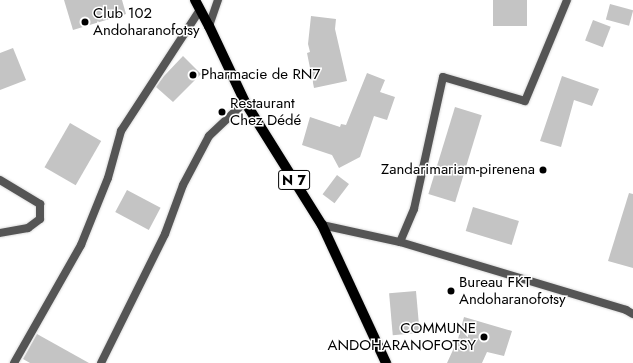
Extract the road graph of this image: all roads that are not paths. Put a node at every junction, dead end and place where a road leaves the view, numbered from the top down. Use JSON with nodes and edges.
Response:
{"nodes":[{"id":1,"x":195,"y":0,"type":"edge"},
{"id":2,"x":218,"y":0,"type":"edge"},
{"id":3,"x":567,"y":0,"type":"edge"},
{"id":4,"x":200,"y":10,"type":"junction"},
{"id":5,"x":210,"y":26,"type":"junction"},
{"id":6,"x":245,"y":102,"type":"junction"},
{"id":7,"x":0,"y":180,"type":"edge"},
{"id":8,"x":322,"y":225,"type":"junction"},
{"id":9,"x":0,"y":233,"type":"edge"},
{"id":10,"x":400,"y":242,"type":"junction"},
{"id":11,"x":633,"y":314,"type":"edge"},
{"id":12,"x":14,"y":363,"type":"edge"},
{"id":13,"x":101,"y":363,"type":"edge"},
{"id":14,"x":386,"y":363,"type":"edge"}],
"edges":[{"from":1,"to":4,"type":"main road","number":"N 7"},
{"from":2,"to":5,"type":"street"},
{"from":3,"to":10,"type":"street"},
{"from":4,"to":5,"type":"main road","number":"N 7"},
{"from":4,"to":12,"type":"street"},
{"from":5,"to":6,"type":"main road","number":"N 7"},
{"from":6,"to":8,"type":"main road","number":"N 7"},
{"from":6,"to":13,"type":"street"},
{"from":7,"to":9,"type":"street"},
{"from":8,"to":10,"type":"street"},
{"from":8,"to":14,"type":"main road","number":"N 7"},
{"from":10,"to":11,"type":"street"}]}
